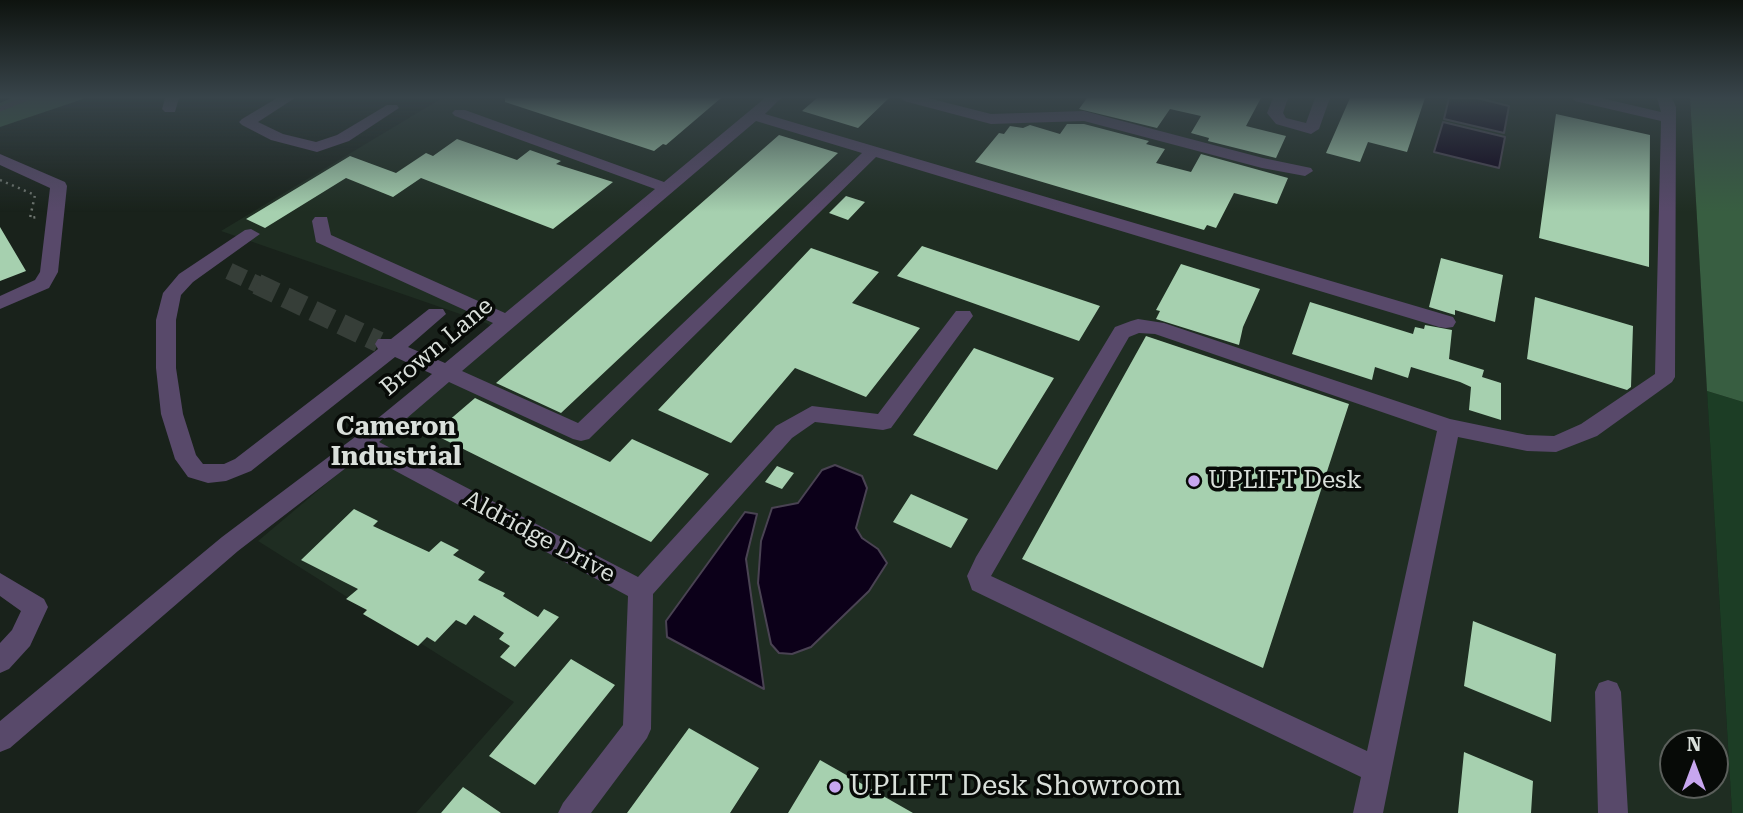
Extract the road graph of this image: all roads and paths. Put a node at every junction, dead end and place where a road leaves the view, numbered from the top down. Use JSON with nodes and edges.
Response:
{"nodes":[{"id":1,"x":275,"y":136,"type":"edge"},
{"id":2,"x":346,"y":136,"type":"edge"},
{"id":3,"x":523,"y":136,"type":"edge"},
{"id":4,"x":728,"y":136,"type":"edge"},
{"id":5,"x":823,"y":136,"type":"edge"},
{"id":6,"x":1160,"y":136,"type":"edge"},
{"id":7,"x":1668,"y":136,"type":"edge"},
{"id":8,"x":873,"y":151,"type":"junction"},
{"id":9,"x":0,"y":159,"type":"edge"},
{"id":10,"x":1305,"y":171,"type":"dead end"},
{"id":11,"x":0,"y":180,"type":"edge"},
{"id":12,"x":666,"y":188,"type":"junction"},
{"id":13,"x":45,"y":215,"type":"dead end"},
{"id":14,"x":321,"y":221,"type":"dead end"},
{"id":15,"x":251,"y":234,"type":"dead end"},
{"id":16,"x":208,"y":261,"type":"junction"},
{"id":17,"x":229,"y":271,"type":"tunnel mouth"},
{"id":18,"x":0,"y":303,"type":"edge"},
{"id":19,"x":436,"y":314,"type":"dead end"},
{"id":20,"x":963,"y":316,"type":"dead end"},
{"id":21,"x":506,"y":322,"type":"junction"},
{"id":22,"x":1446,"y":322,"type":"dead end"},
{"id":23,"x":386,"y":345,"type":"junction"},
{"id":24,"x":448,"y":371,"type":"junction"},
{"id":25,"x":1449,"y":427,"type":"junction"},
{"id":26,"x":363,"y":443,"type":"junction"},
{"id":27,"x":0,"y":583,"type":"edge"},
{"id":28,"x":641,"y":591,"type":"junction"},
{"id":29,"x":0,"y":660,"type":"edge"},
{"id":30,"x":1608,"y":692,"type":"dead end"},
{"id":31,"x":5,"y":725,"type":"edge"},
{"id":32,"x":1377,"y":770,"type":"junction"},
{"id":33,"x":573,"y":813,"type":"edge"},
{"id":34,"x":1368,"y":813,"type":"edge"},
{"id":35,"x":1613,"y":813,"type":"edge"}],
"edges":[{"from":1,"to":2,"type":"street"},
{"from":3,"to":12,"type":"street"},
{"from":4,"to":12,"type":"street","name":"Brown Lane"},
{"from":5,"to":8,"type":"street"},
{"from":6,"to":10,"type":"street"},
{"from":7,"to":25,"type":"street"},
{"from":8,"to":22,"type":"street"},
{"from":8,"to":24,"type":"street"},
{"from":9,"to":18,"type":"street"},
{"from":11,"to":13,"type":"path"},
{"from":12,"to":21,"type":"street","name":"Brown Lane"},
{"from":14,"to":21,"type":"street"},
{"from":15,"to":16,"type":"street"},
{"from":16,"to":17,"type":"street"},
{"from":16,"to":23,"type":"street"},
{"from":19,"to":23,"type":"street"},
{"from":20,"to":28,"type":"street"},
{"from":21,"to":24,"type":"street","name":"Brown Lane"},
{"from":23,"to":24,"type":"street"},
{"from":24,"to":26,"type":"street","name":"Brown Lane"},
{"from":25,"to":32,"type":"street"},
{"from":25,"to":32,"type":"street"},
{"from":26,"to":28,"type":"street","name":"Aldridge Drive"},
{"from":26,"to":31,"type":"street","name":"Brown Lane"},
{"from":27,"to":29,"type":"street"},
{"from":28,"to":33,"type":"street"},
{"from":30,"to":35,"type":"street"},
{"from":32,"to":34,"type":"street"}]}
